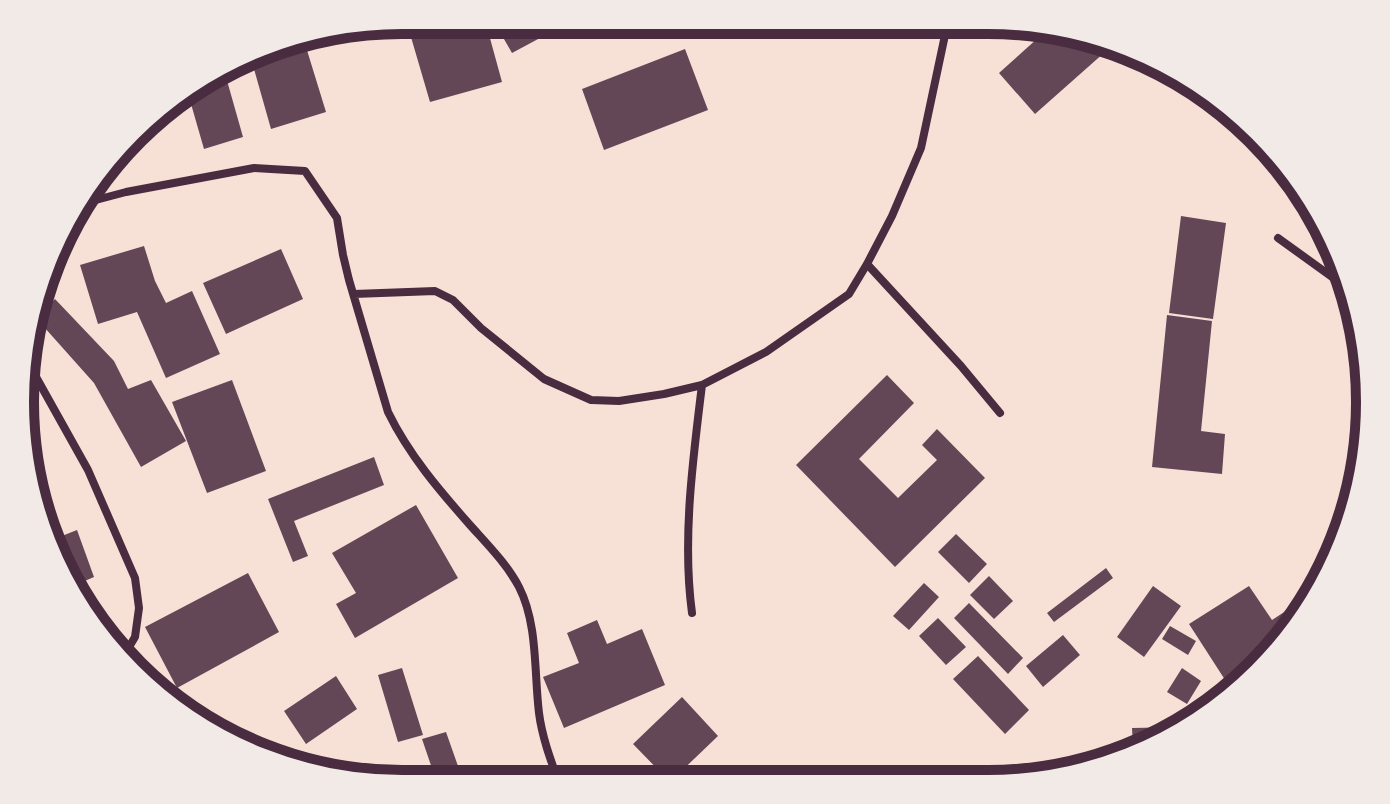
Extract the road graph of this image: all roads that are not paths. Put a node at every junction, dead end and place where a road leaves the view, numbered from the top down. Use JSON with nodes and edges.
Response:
{"nodes":[{"id":1,"x":945,"y":34,"type":"edge"},
{"id":2,"x":94,"y":200,"type":"edge"},
{"id":3,"x":1278,"y":238,"type":"dead end"},
{"id":4,"x":867,"y":264,"type":"junction"},
{"id":5,"x":1334,"y":278,"type":"edge"},
{"id":6,"x":354,"y":294,"type":"junction"},
{"id":7,"x":35,"y":375,"type":"edge"},
{"id":8,"x":702,"y":385,"type":"junction"},
{"id":9,"x":1000,"y":413,"type":"dead end"},
{"id":10,"x":692,"y":613,"type":"dead end"},
{"id":11,"x":128,"y":648,"type":"edge"},
{"id":12,"x":555,"y":770,"type":"edge"}],
"edges":[{"from":1,"to":4,"type":"street"},
{"from":2,"to":6,"type":"street"},
{"from":3,"to":5,"type":"street"},
{"from":4,"to":8,"type":"street"},
{"from":4,"to":9,"type":"street"},
{"from":6,"to":8,"type":"street"},
{"from":6,"to":12,"type":"street"},
{"from":7,"to":11,"type":"street"},
{"from":8,"to":10,"type":"street"}]}
